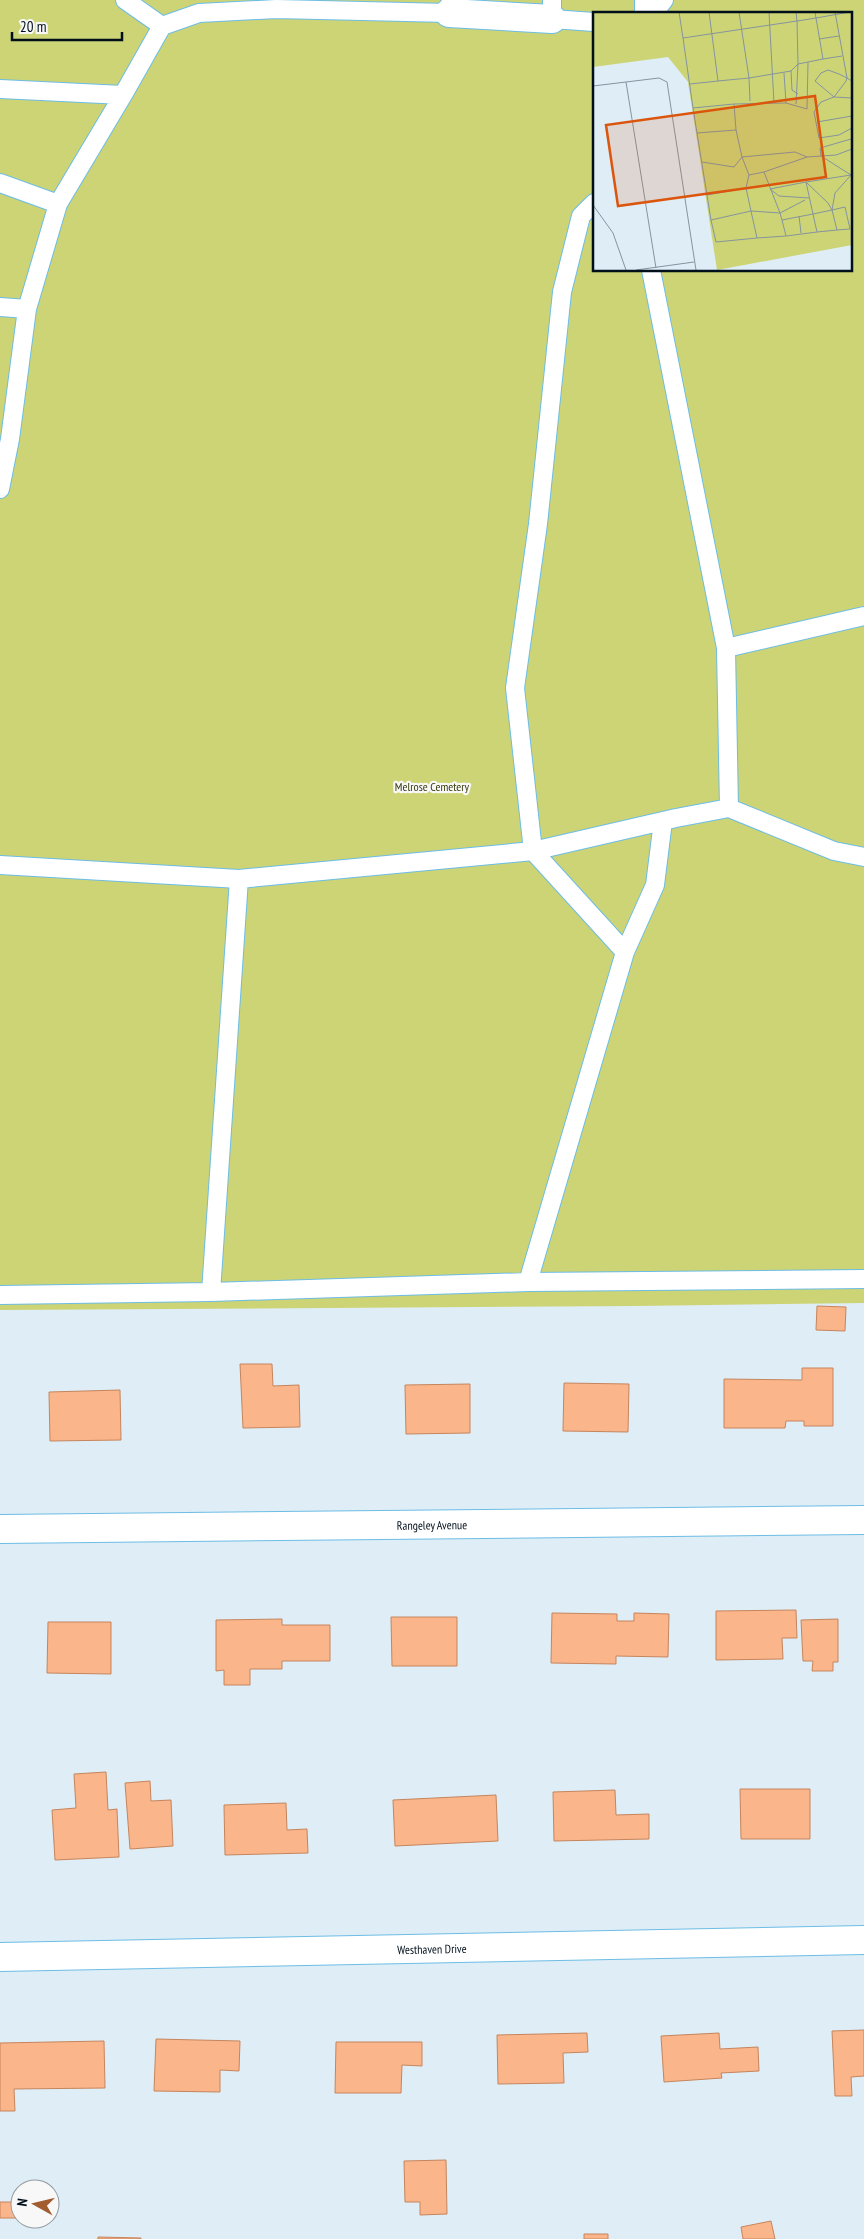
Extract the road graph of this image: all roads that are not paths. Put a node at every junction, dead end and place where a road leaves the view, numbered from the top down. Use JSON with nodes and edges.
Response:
{"nodes":[{"id":1,"x":125,"y":0,"type":"edge"},
{"id":2,"x":664,"y":0,"type":"edge"},
{"id":3,"x":276,"y":5,"type":"edge"},
{"id":4,"x":450,"y":7,"type":"edge"},
{"id":5,"x":552,"y":9,"type":"edge"},
{"id":6,"x":655,"y":12,"type":"edge"},
{"id":7,"x":593,"y":22,"type":"edge"},
{"id":8,"x":162,"y":26,"type":"junction"},
{"id":9,"x":0,"y":89,"type":"edge"},
{"id":10,"x":123,"y":95,"type":"junction"},
{"id":11,"x":0,"y":183,"type":"edge"},
{"id":12,"x":58,"y":204,"type":"junction"},
{"id":13,"x":593,"y":204,"type":"edge"},
{"id":14,"x":651,"y":271,"type":"edge"},
{"id":15,"x":0,"y":307,"type":"edge"},
{"id":16,"x":26,"y":309,"type":"junction"},
{"id":17,"x":5,"y":439,"type":"edge"},
{"id":18,"x":0,"y":489,"type":"edge"},
{"id":19,"x":864,"y":616,"type":"edge"},
{"id":20,"x":726,"y":648,"type":"junction"},
{"id":21,"x":729,"y":808,"type":"junction"},
{"id":22,"x":663,"y":821,"type":"junction"},
{"id":23,"x":533,"y":851,"type":"junction"},
{"id":24,"x":864,"y":857,"type":"edge"},
{"id":25,"x":0,"y":865,"type":"edge"},
{"id":26,"x":239,"y":879,"type":"junction"},
{"id":27,"x":625,"y":952,"type":"junction"},
{"id":28,"x":864,"y":1279,"type":"edge"},
{"id":29,"x":528,"y":1282,"type":"junction"},
{"id":30,"x":211,"y":1292,"type":"junction"},
{"id":31,"x":0,"y":1295,"type":"edge"},
{"id":32,"x":864,"y":1520,"type":"edge"},
{"id":33,"x":0,"y":1529,"type":"edge"},
{"id":34,"x":864,"y":1940,"type":"edge"},
{"id":35,"x":0,"y":1957,"type":"edge"}],
"edges":[{"from":1,"to":8,"type":"lane"},
{"from":2,"to":6,"type":"lane"},
{"from":3,"to":4,"type":"lane"},
{"from":3,"to":8,"type":"lane"},
{"from":4,"to":5,"type":"street"},
{"from":5,"to":7,"type":"lane"},
{"from":8,"to":10,"type":"lane"},
{"from":9,"to":10,"type":"lane"},
{"from":10,"to":12,"type":"lane"},
{"from":11,"to":12,"type":"lane"},
{"from":12,"to":16,"type":"lane"},
{"from":13,"to":23,"type":"lane"},
{"from":14,"to":20,"type":"lane"},
{"from":15,"to":16,"type":"lane"},
{"from":16,"to":17,"type":"lane"},
{"from":17,"to":18,"type":"lane"},
{"from":19,"to":20,"type":"lane"},
{"from":20,"to":21,"type":"lane"},
{"from":21,"to":22,"type":"lane"},
{"from":21,"to":24,"type":"lane"},
{"from":22,"to":23,"type":"lane"},
{"from":22,"to":27,"type":"lane"},
{"from":23,"to":26,"type":"lane"},
{"from":23,"to":27,"type":"lane"},
{"from":25,"to":26,"type":"lane"},
{"from":26,"to":30,"type":"lane"},
{"from":27,"to":29,"type":"lane"},
{"from":28,"to":29,"type":"lane"},
{"from":29,"to":30,"type":"lane"},
{"from":30,"to":31,"type":"lane"},
{"from":32,"to":33,"type":"street","name":"Rangeley Avenue"},
{"from":34,"to":35,"type":"street","name":"Westhaven Drive"}]}
